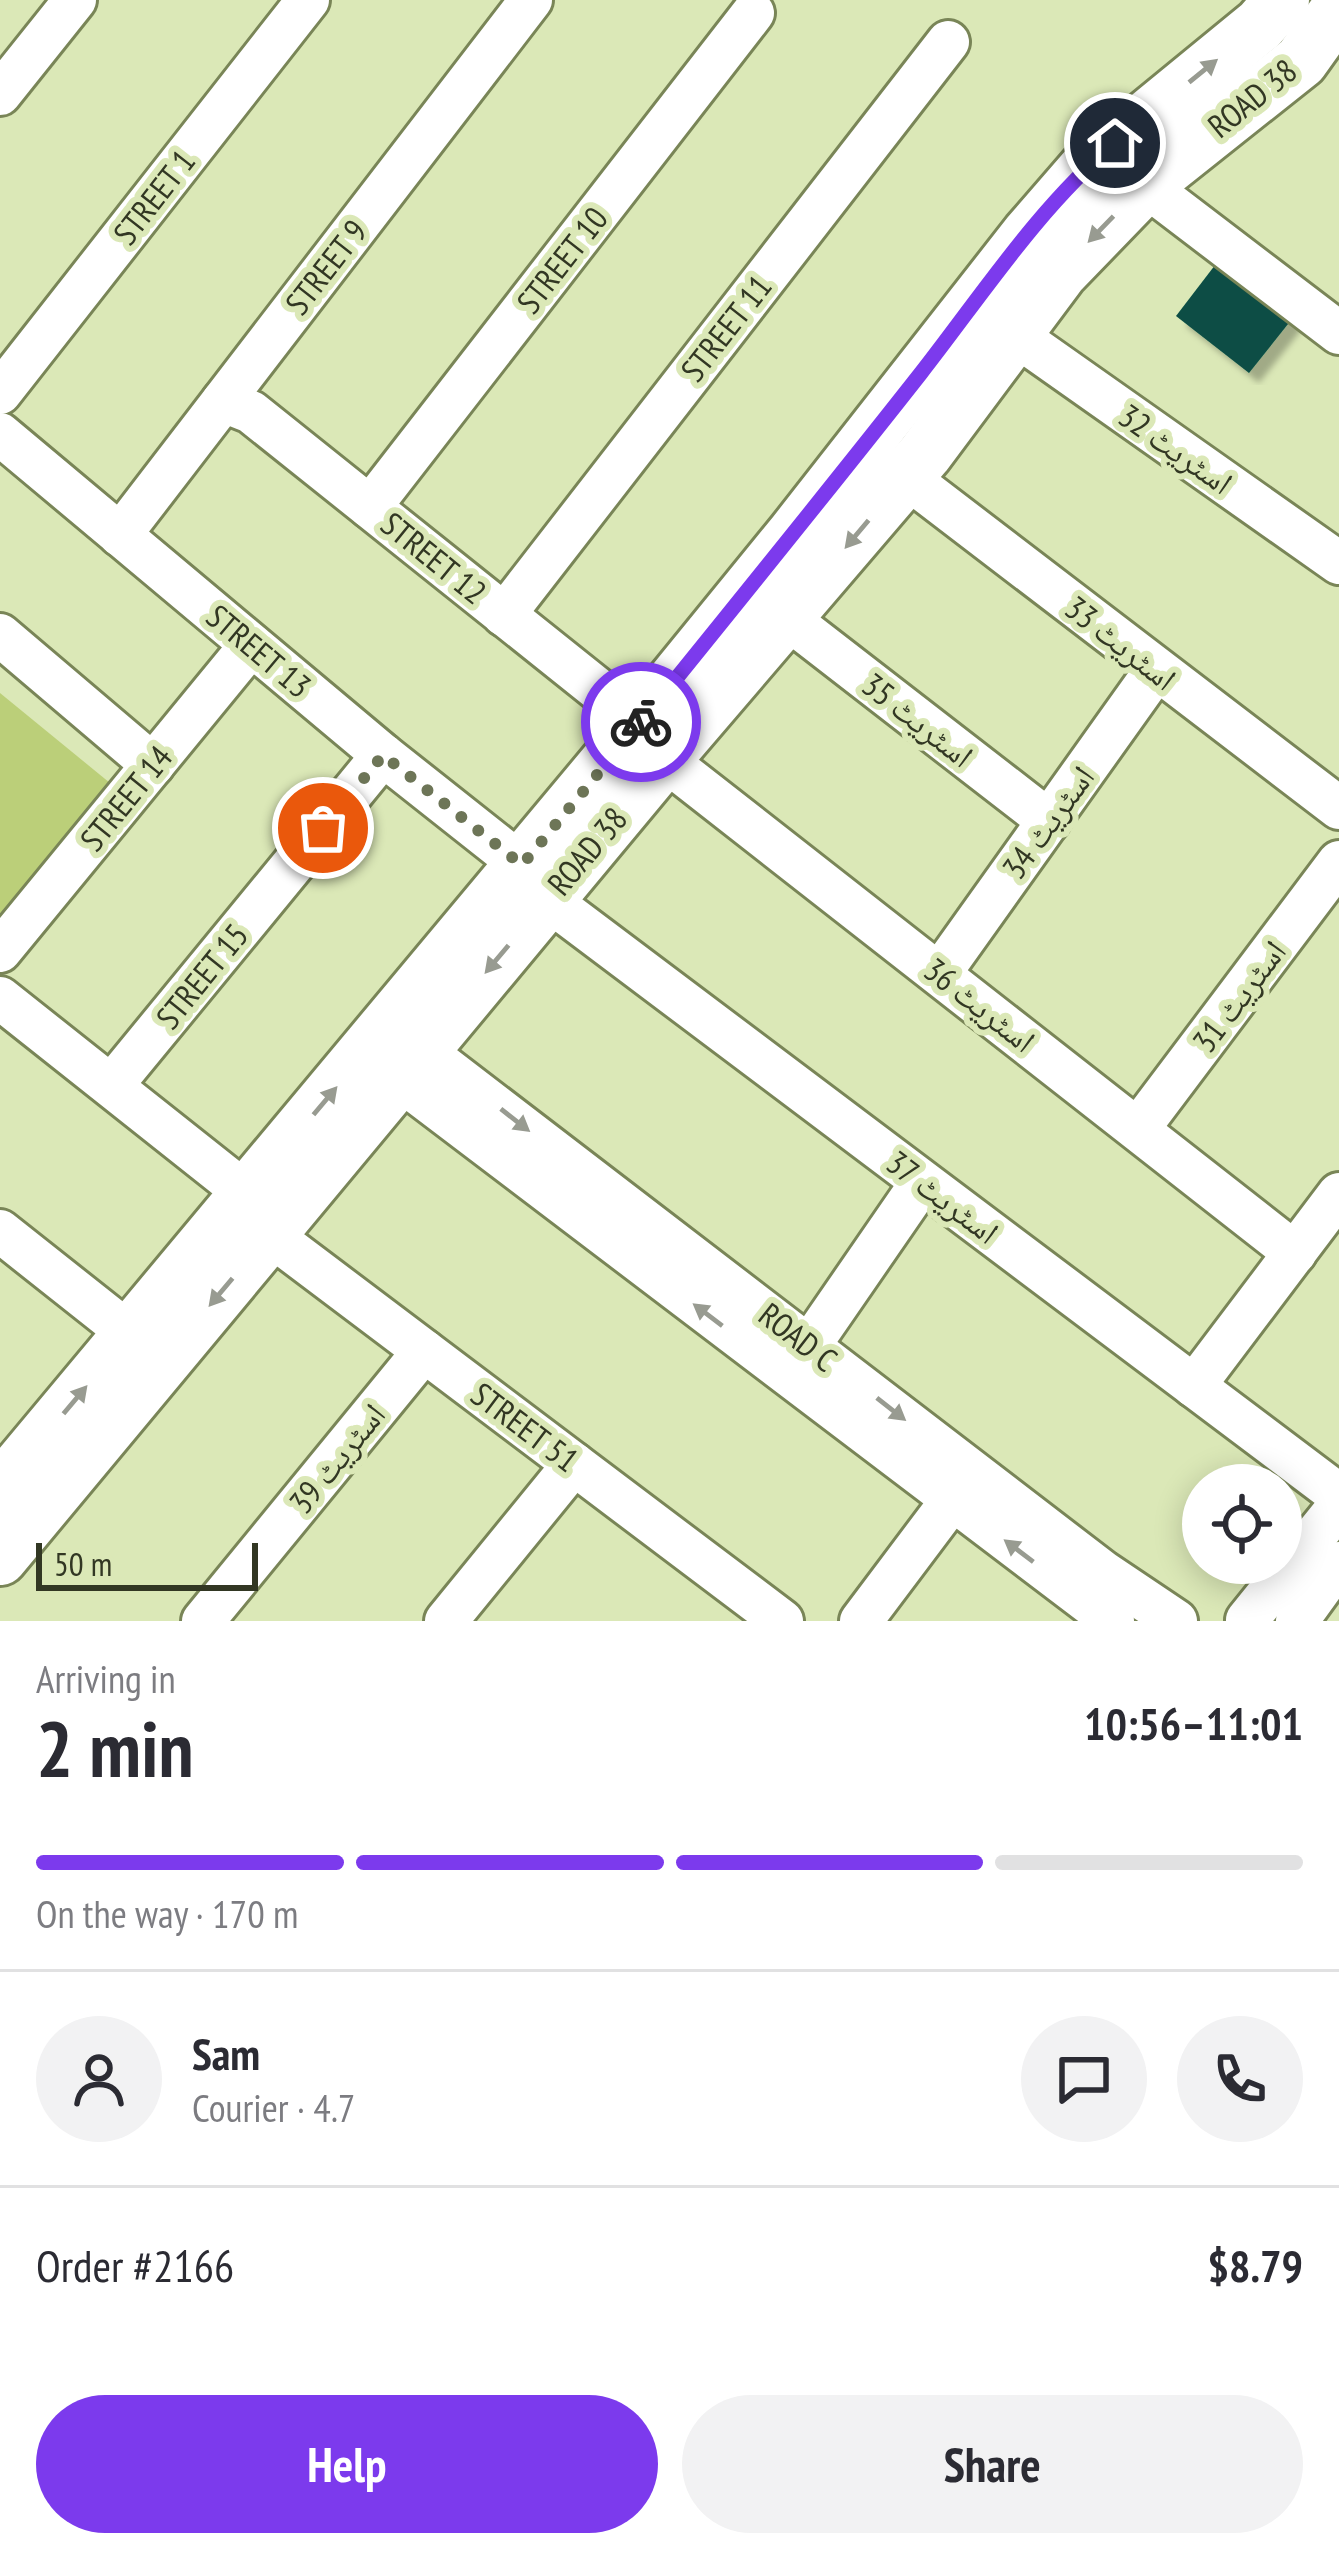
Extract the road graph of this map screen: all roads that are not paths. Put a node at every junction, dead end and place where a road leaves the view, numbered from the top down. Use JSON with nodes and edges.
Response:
{"nodes":[{"id":1,"x":74,"y":0,"type":"edge"},
{"id":2,"x":308,"y":0,"type":"edge"},
{"id":3,"x":531,"y":0,"type":"edge"},
{"id":4,"x":1282,"y":0,"type":"edge"},
{"id":5,"x":1339,"y":8,"type":"edge"},
{"id":6,"x":753,"y":13,"type":"dead end"},
{"id":7,"x":948,"y":42,"type":"dead end"},
{"id":8,"x":0,"y":94,"type":"edge"},
{"id":9,"x":1145,"y":185,"type":"junction"},
{"id":10,"x":1339,"y":333,"type":"edge"},
{"id":11,"x":1014,"y":334,"type":"junction"},
{"id":12,"x":0,"y":393,"type":"edge"},
{"id":13,"x":223,"y":401,"type":"junction"},
{"id":14,"x":0,"y":434,"type":"edge"},
{"id":15,"x":905,"y":476,"type":"junction"},
{"id":16,"x":370,"y":507,"type":"junction"},
{"id":17,"x":120,"y":535,"type":"junction"},
{"id":18,"x":1339,"y":563,"type":"edge"},
{"id":19,"x":504,"y":614,"type":"junction"},
{"id":20,"x":787,"y":618,"type":"junction"},
{"id":21,"x":0,"y":635,"type":"edge"},
{"id":22,"x":251,"y":645,"type":"junction"},
{"id":23,"x":1156,"y":670,"type":"junction"},
{"id":24,"x":652,"y":741,"type":"junction"},
{"id":25,"x":383,"y":755,"type":"junction"},
{"id":26,"x":153,"y":765,"type":"junction"},
{"id":27,"x":1339,"y":808,"type":"edge"},
{"id":28,"x":1048,"y":821,"type":"junction"},
{"id":29,"x":1339,"y":862,"type":"edge"},
{"id":30,"x":534,"y":882,"type":"junction"},
{"id":31,"x":0,"y":951,"type":"edge"},
{"id":32,"x":940,"y":973,"type":"junction"},
{"id":33,"x":0,"y":998,"type":"edge"},
{"id":34,"x":393,"y":1051,"type":"junction"},
{"id":35,"x":112,"y":1085,"type":"junction"},
{"id":36,"x":1138,"y":1129,"type":"junction"},
{"id":37,"x":922,"y":1182,"type":"junction"},
{"id":38,"x":1339,"y":1194,"type":"edge"},
{"id":39,"x":258,"y":1214,"type":"junction"},
{"id":40,"x":0,"y":1231,"type":"edge"},
{"id":41,"x":1294,"y":1253,"type":"junction"},
{"id":42,"x":130,"y":1334,"type":"junction"},
{"id":43,"x":809,"y":1346,"type":"junction"},
{"id":44,"x":424,"y":1351,"type":"junction"},
{"id":45,"x":1194,"y":1386,"type":"junction"},
{"id":46,"x":574,"y":1464,"type":"junction"},
{"id":47,"x":0,"y":1490,"type":"edge"},
{"id":48,"x":1339,"y":1495,"type":"edge"},
{"id":49,"x":952,"y":1500,"type":"junction"},
{"id":50,"x":1339,"y":1506,"type":"edge"},
{"id":51,"x":0,"y":1558,"type":"edge"},
{"id":52,"x":1339,"y":1563,"type":"edge"},
{"id":53,"x":462,"y":1615,"type":"edge"},
{"id":54,"x":1248,"y":1620,"type":"edge"},
{"id":55,"x":203,"y":1621,"type":"edge"},
{"id":56,"x":782,"y":1621,"type":"edge"},
{"id":57,"x":861,"y":1621,"type":"edge"},
{"id":58,"x":1113,"y":1621,"type":"edge"},
{"id":59,"x":1176,"y":1621,"type":"edge"},
{"id":60,"x":1215,"y":1621,"type":"edge"},
{"id":61,"x":1297,"y":1621,"type":"edge"}],
"edges":[{"from":1,"to":8,"type":"street"},
{"from":2,"to":12,"type":"street","name":"STREET 1"},
{"from":3,"to":13,"type":"street","name":"STREET 9"},
{"from":24,"to":4,"type":"main road","name":"ROAD 38","one_way":true},
{"from":5,"to":9,"type":"main road","name":"ROAD 38"},
{"from":6,"to":16,"type":"street","name":"STREET 10"},
{"from":7,"to":19,"type":"street","name":"STREET 11"},
{"from":9,"to":10,"type":"street"},
{"from":9,"to":11,"type":"main road","name":"ROAD 38","one_way":true},
{"from":11,"to":15,"type":"main road","name":"ROAD 38"},
{"from":11,"to":18,"type":"street","name":"اسٹریٹ 32"},
{"from":13,"to":16,"type":"street","name":"STREET 12"},
{"from":13,"to":17,"type":"street","name":"STREET 9"},
{"from":14,"to":17,"type":"street","name":"STREET 13"},
{"from":15,"to":20,"type":"main road","name":"ROAD 38","one_way":true},
{"from":15,"to":23,"type":"street","name":"اسٹریٹ 33"},
{"from":16,"to":19,"type":"street","name":"STREET 12"},
{"from":17,"to":22,"type":"street","name":"STREET 13"},
{"from":19,"to":24,"type":"street","name":"STREET 12"},
{"from":20,"to":24,"type":"main road","name":"ROAD 38"},
{"from":20,"to":28,"type":"street","name":"اسٹریٹ 35"},
{"from":21,"to":26,"type":"street"},
{"from":22,"to":25,"type":"street","name":"STREET 13"},
{"from":22,"to":26,"type":"street","name":"STREET 14"},
{"from":23,"to":27,"type":"street","name":"اسٹریٹ 33"},
{"from":23,"to":28,"type":"street","name":"اسٹریٹ 34"},
{"from":24,"to":30,"type":"main road","name":"ROAD 38"},
{"from":24,"to":32,"type":"street","name":"اسٹریٹ 36"},
{"from":25,"to":30,"type":"street","name":"STREET 13"},
{"from":25,"to":35,"type":"street","name":"STREET 15"},
{"from":26,"to":31,"type":"street","name":"STREET 14"},
{"from":28,"to":32,"type":"street","name":"اسٹریٹ 34"},
{"from":29,"to":36,"type":"street","name":"اسٹریٹ 31"},
{"from":30,"to":34,"type":"main road","name":"ROAD 38"},
{"from":30,"to":37,"type":"street","name":"اسٹریٹ 37"},
{"from":32,"to":36,"type":"street","name":"اسٹریٹ 36"},
{"from":33,"to":35,"type":"street","name":"STREET 51"},
{"from":34,"to":39,"type":"main road","name":"ROAD 38"},
{"from":34,"to":43,"type":"street","name":"ROAD C","one_way":true},
{"from":49,"to":34,"type":"street","name":"ROAD C","one_way":true},
{"from":35,"to":39,"type":"street","name":"STREET 51"},
{"from":36,"to":41,"type":"street","name":"اسٹریٹ 36"},
{"from":37,"to":43,"type":"street"},
{"from":37,"to":45,"type":"street","name":"اسٹریٹ 37"},
{"from":38,"to":41,"type":"street"},
{"from":39,"to":42,"type":"main road","name":"ROAD 38"},
{"from":39,"to":44,"type":"street","name":"STREET 51"},
{"from":39,"to":51,"type":"main road","name":"ROAD 38","one_way":true},
{"from":40,"to":42,"type":"street"},
{"from":41,"to":45,"type":"street"},
{"from":47,"to":42,"type":"main road","name":"ROAD 38","one_way":true},
{"from":43,"to":59,"type":"street","name":"ROAD C","one_way":true},
{"from":44,"to":46,"type":"street","name":"STREET 51"},
{"from":44,"to":55,"type":"street","name":"اسٹریٹ 39"},
{"from":45,"to":48,"type":"street","name":"اسٹریٹ 37"},
{"from":46,"to":53,"type":"street"},
{"from":46,"to":56,"type":"street","name":"STREET 51"},
{"from":49,"to":57,"type":"street"},
{"from":58,"to":49,"type":"street","name":"ROAD C","one_way":true},
{"from":50,"to":54,"type":"street"},
{"from":52,"to":61,"type":"street"},
{"from":54,"to":60,"type":"street"}]}
